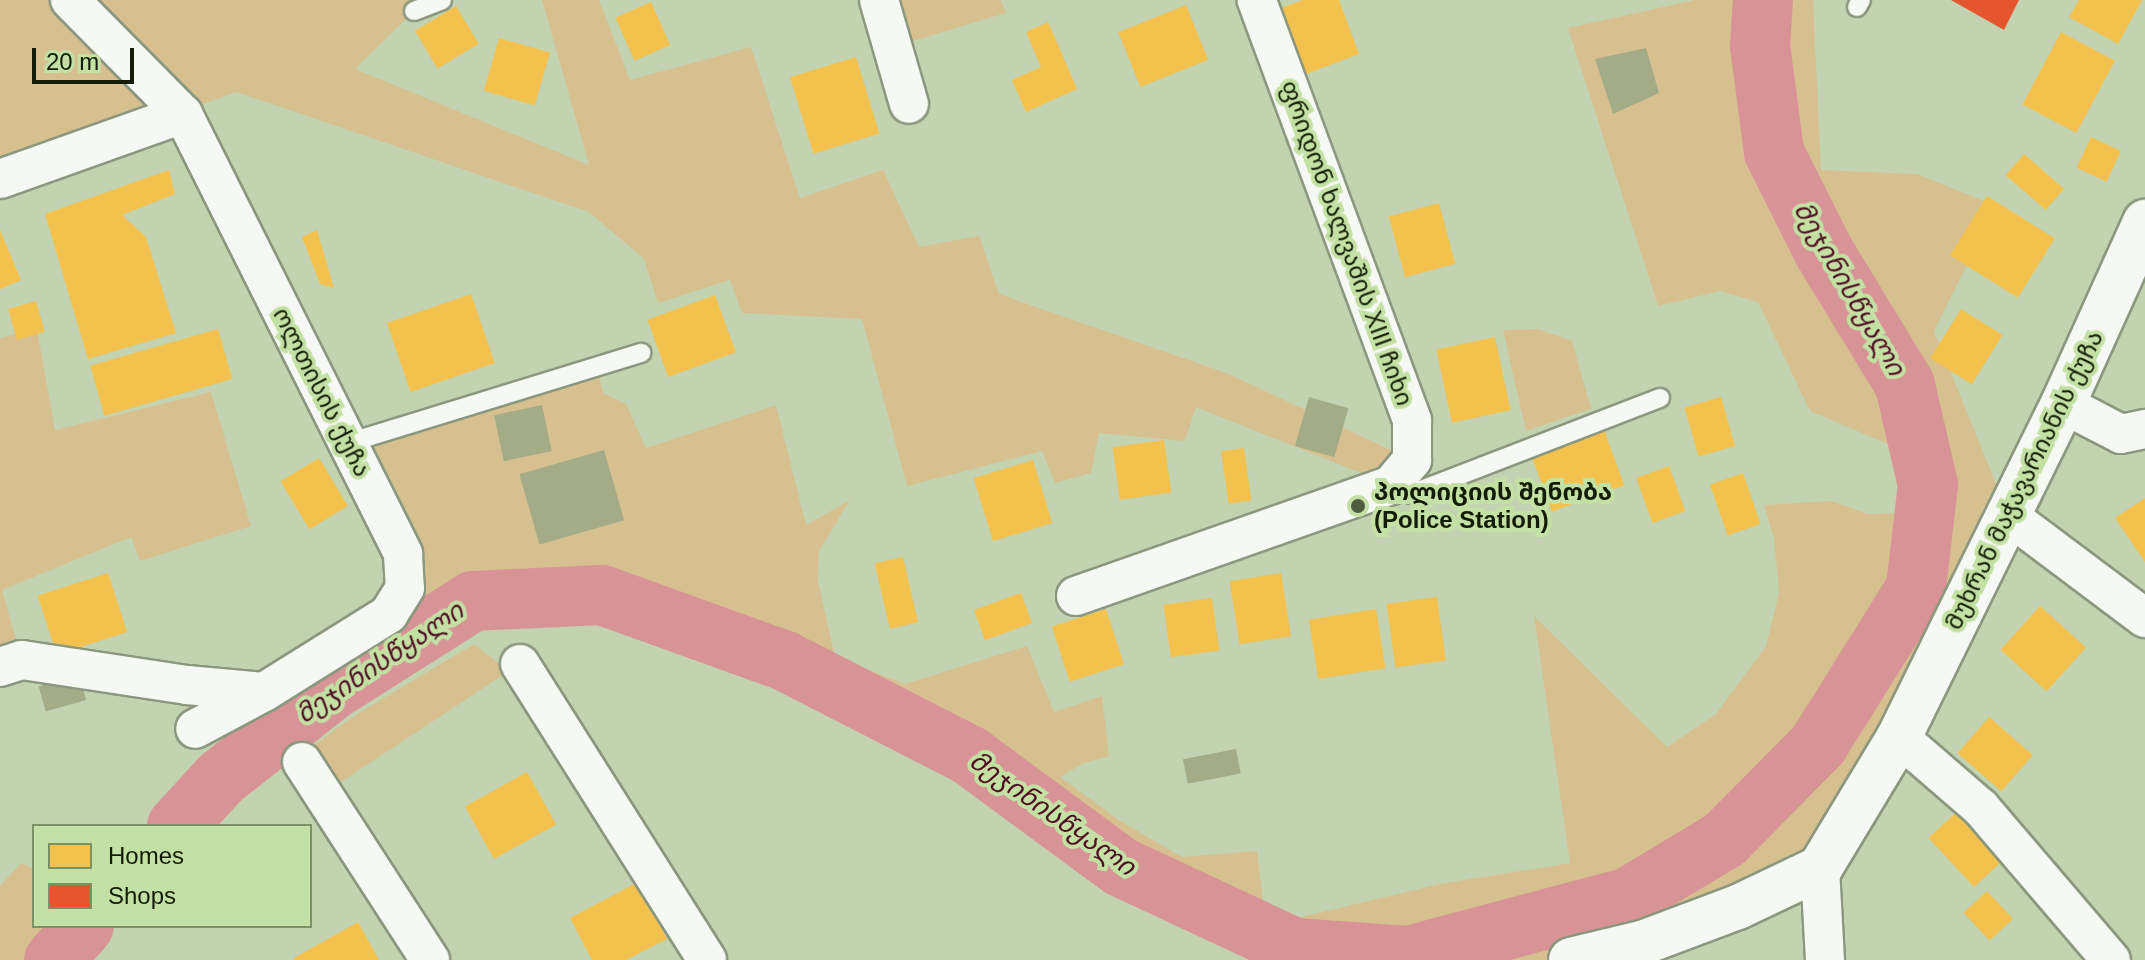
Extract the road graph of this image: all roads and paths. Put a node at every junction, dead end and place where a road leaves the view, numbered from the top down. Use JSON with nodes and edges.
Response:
{"nodes":[{"id":1,"x":70,"y":0,"type":"edge"},
{"id":2,"x":442,"y":0,"type":"edge"},
{"id":3,"x":879,"y":0,"type":"edge"},
{"id":4,"x":1257,"y":0,"type":"edge"},
{"id":5,"x":414,"y":11,"type":"dead end"},
{"id":6,"x":909,"y":104,"type":"dead end"},
{"id":7,"x":183,"y":114,"type":"junction"},
{"id":8,"x":0,"y":179,"type":"edge"},
{"id":9,"x":2145,"y":222,"type":"edge"},
{"id":10,"x":641,"y":353,"type":"dead end"},
{"id":11,"x":1660,"y":398,"type":"dead end"},
{"id":12,"x":2063,"y":404,"type":"junction"},
{"id":13,"x":2145,"y":429,"type":"edge"},
{"id":14,"x":348,"y":443,"type":"junction"},
{"id":15,"x":1401,"y":490,"type":"junction"},
{"id":16,"x":2009,"y":516,"type":"junction"},
{"id":17,"x":1076,"y":596,"type":"dead end"},
{"id":18,"x":2145,"y":618,"type":"edge"},
{"id":19,"x":520,"y":664,"type":"dead end"},
{"id":20,"x":0,"y":667,"type":"edge"},
{"id":21,"x":264,"y":692,"type":"junction"},
{"id":22,"x":195,"y":729,"type":"dead end"},
{"id":23,"x":1899,"y":737,"type":"junction"},
{"id":24,"x":302,"y":762,"type":"dead end"},
{"id":25,"x":1820,"y":868,"type":"junction"},
{"id":26,"x":430,"y":960,"type":"edge"},
{"id":27,"x":707,"y":960,"type":"edge"},
{"id":28,"x":1571,"y":960,"type":"edge"},
{"id":29,"x":1825,"y":960,"type":"edge"},
{"id":30,"x":2111,"y":960,"type":"edge"}],
"edges":[{"from":1,"to":7,"type":"street","name":"ოლთისის ქუჩა"},
{"from":2,"to":5,"type":"lane"},
{"from":3,"to":6,"type":"street"},
{"from":4,"to":15,"type":"street","name":"ფრიდონ ხალვაშის XIII ჩიხი"},
{"from":7,"to":8,"type":"street"},
{"from":7,"to":14,"type":"street","name":"ოლთისის ქუჩა"},
{"from":9,"to":12,"type":"street","name":"მუხრან მაჭავარიანის ქუჩა"},
{"from":10,"to":14,"type":"lane"},
{"from":11,"to":15,"type":"lane"},
{"from":12,"to":13,"type":"street"},
{"from":12,"to":16,"type":"street","name":"მუხრან მაჭავარიანის ქუჩა"},
{"from":14,"to":21,"type":"street","name":"ოლთისის ქუჩა"},
{"from":15,"to":17,"type":"street"},
{"from":16,"to":18,"type":"street"},
{"from":16,"to":23,"type":"street","name":"მუხრან მაჭავარიანის ქუჩა"},
{"from":19,"to":27,"type":"street"},
{"from":20,"to":21,"type":"street"},
{"from":21,"to":22,"type":"street","name":"ოლთისის ქუჩა"},
{"from":23,"to":25,"type":"street","name":"მუხრან მაჭავარიანის ქუჩა"},
{"from":23,"to":30,"type":"street"},
{"from":24,"to":26,"type":"street"},
{"from":25,"to":28,"type":"street"},
{"from":25,"to":29,"type":"street"}]}
